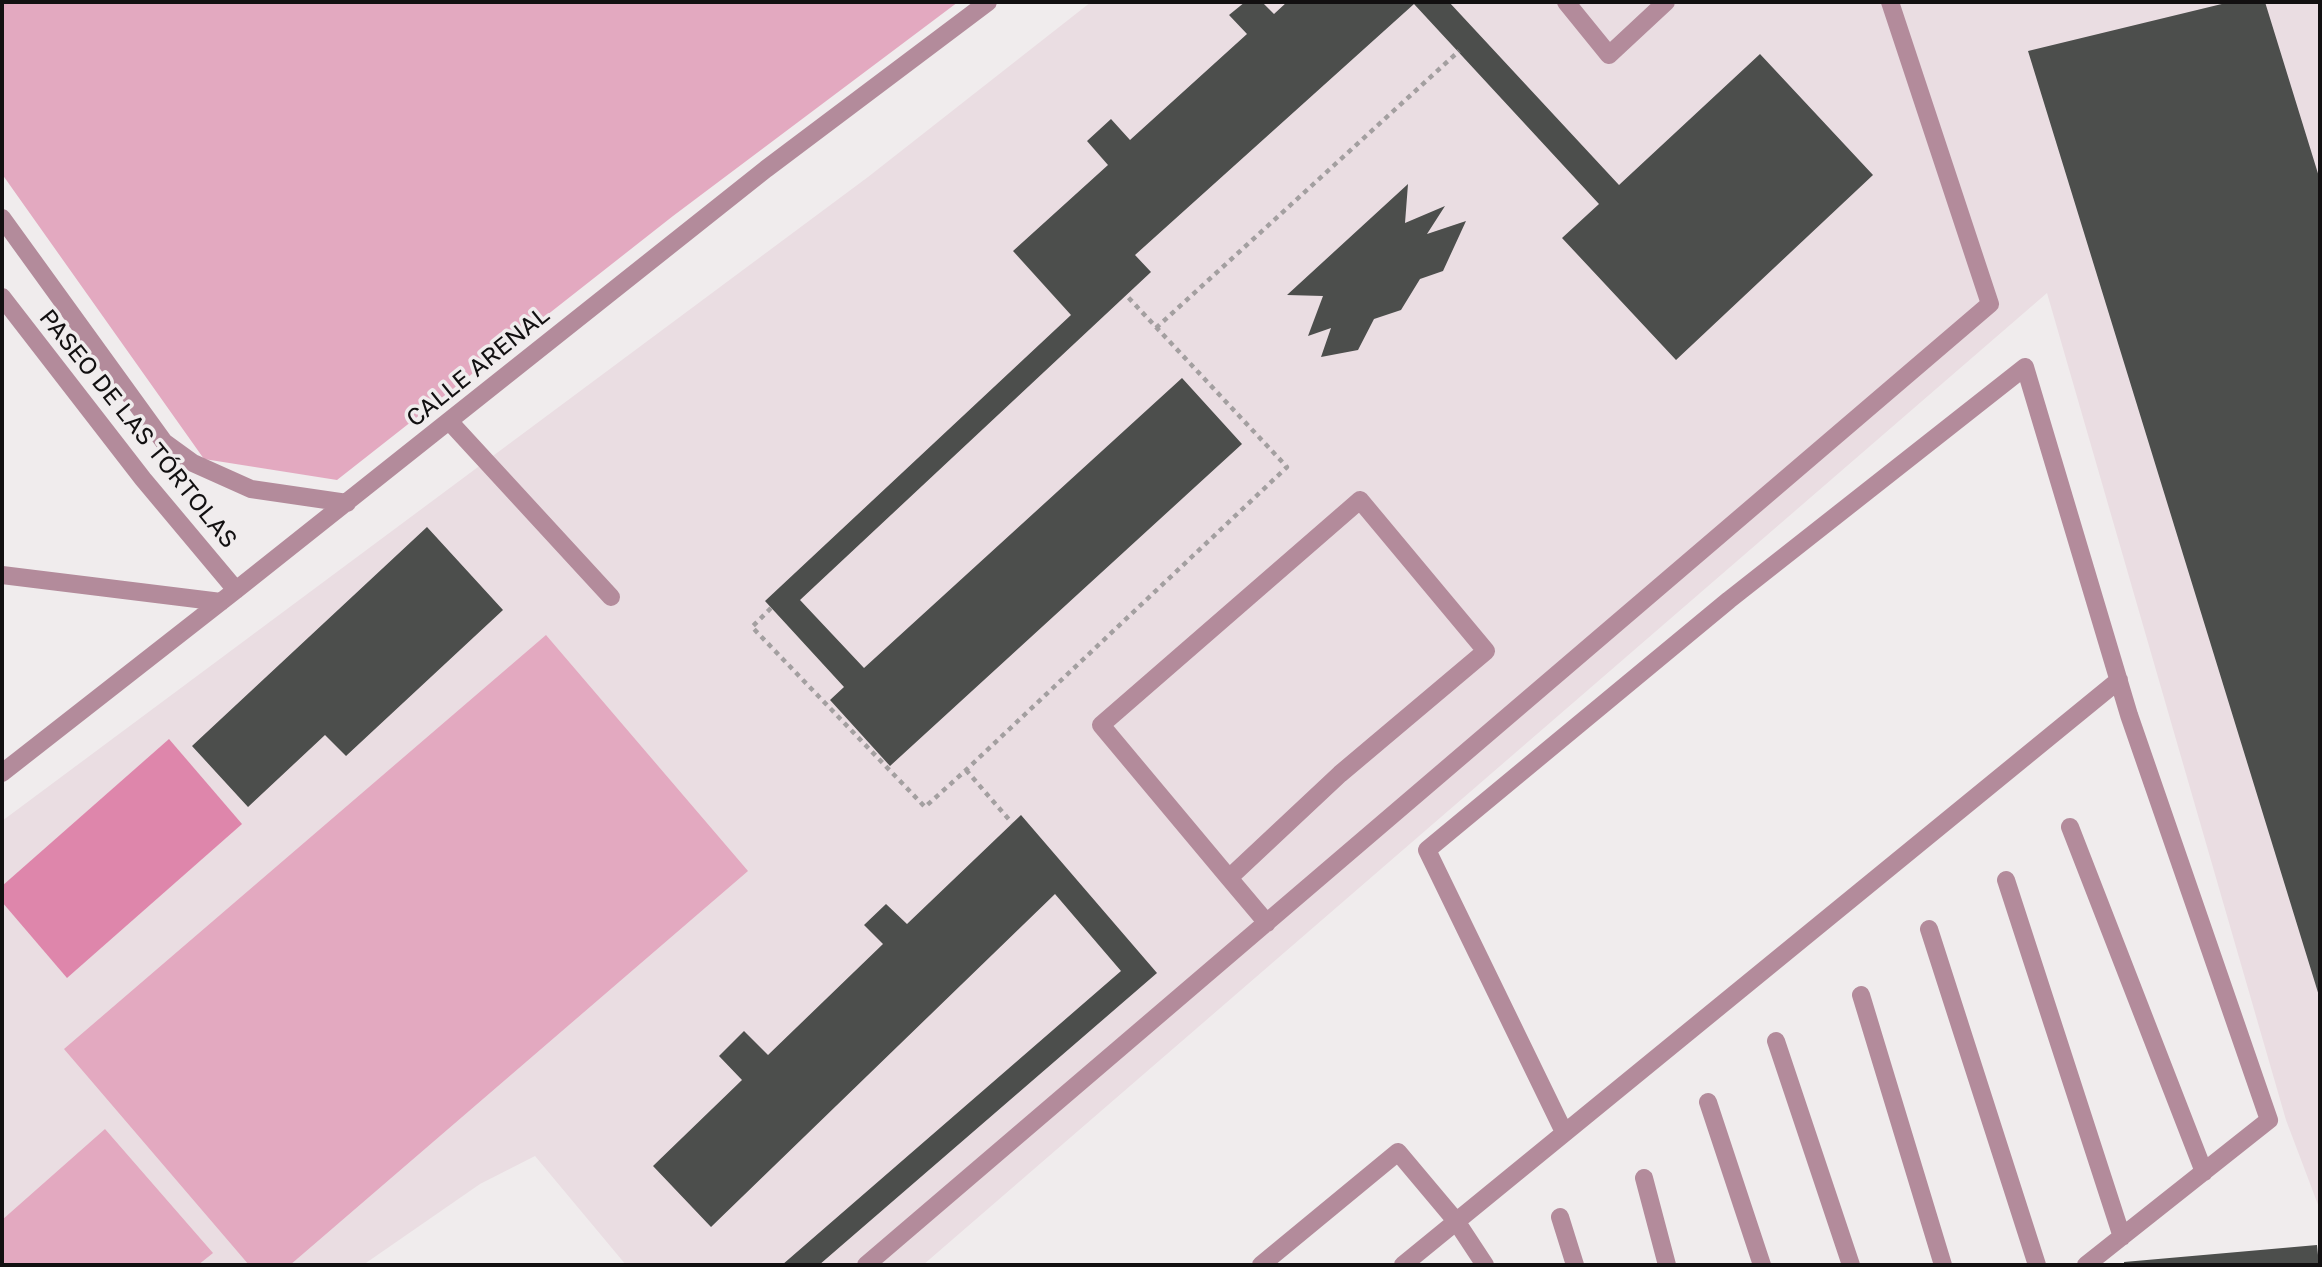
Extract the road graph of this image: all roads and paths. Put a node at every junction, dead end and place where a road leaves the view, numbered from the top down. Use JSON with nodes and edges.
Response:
{"nodes":[{"id":1,"x":988,"y":2,"type":"edge"},
{"id":2,"x":1566,"y":2,"type":"edge"},
{"id":3,"x":1666,"y":2,"type":"edge"},
{"id":4,"x":1890,"y":2,"type":"edge"},
{"id":5,"x":1459,"y":51,"type":"dead end"},
{"id":6,"x":2,"y":218,"type":"edge"},
{"id":7,"x":1126,"y":295,"type":"dead end"},
{"id":8,"x":2,"y":297,"type":"edge"},
{"id":9,"x":1156,"y":328,"type":"junction"},
{"id":10,"x":449,"y":421,"type":"junction"},
{"id":11,"x":347,"y":503,"type":"junction"},
{"id":12,"x":2,"y":575,"type":"edge"},
{"id":13,"x":236,"y":590,"type":"junction"},
{"id":14,"x":611,"y":597,"type":"dead end"},
{"id":15,"x":221,"y":602,"type":"junction"},
{"id":16,"x":771,"y":608,"type":"dead end"},
{"id":17,"x":2119,"y":680,"type":"junction"},
{"id":18,"x":966,"y":770,"type":"junction"},
{"id":19,"x":2,"y":773,"type":"edge"},
{"id":20,"x":1012,"y":822,"type":"dead end"},
{"id":21,"x":2070,"y":827,"type":"dead end"},
{"id":22,"x":1229,"y":878,"type":"junction"},
{"id":23,"x":2006,"y":880,"type":"dead end"},
{"id":24,"x":1267,"y":923,"type":"junction"},
{"id":25,"x":1929,"y":929,"type":"dead end"},
{"id":26,"x":1861,"y":995,"type":"dead end"},
{"id":27,"x":1776,"y":1041,"type":"dead end"},
{"id":28,"x":1708,"y":1102,"type":"dead end"},
{"id":29,"x":1564,"y":1132,"type":"junction"},
{"id":30,"x":2204,"y":1172,"type":"junction"},
{"id":31,"x":1644,"y":1178,"type":"dead end"},
{"id":32,"x":1560,"y":1217,"type":"dead end"},
{"id":33,"x":1456,"y":1221,"type":"junction"},
{"id":34,"x":2122,"y":1237,"type":"junction"},
{"id":35,"x":866,"y":1265,"type":"edge"},
{"id":36,"x":1261,"y":1265,"type":"edge"},
{"id":37,"x":1402,"y":1265,"type":"edge"},
{"id":38,"x":1485,"y":1265,"type":"edge"},
{"id":39,"x":1575,"y":1265,"type":"edge"},
{"id":40,"x":1667,"y":1265,"type":"edge"},
{"id":41,"x":1762,"y":1265,"type":"edge"},
{"id":42,"x":1851,"y":1265,"type":"edge"},
{"id":43,"x":1943,"y":1265,"type":"edge"},
{"id":44,"x":2037,"y":1265,"type":"edge"},
{"id":45,"x":2086,"y":1265,"type":"edge"}],
"edges":[{"from":1,"to":10,"type":"street","name":"CALLE ARENAL"},
{"from":2,"to":3,"type":"street"},
{"from":4,"to":24,"type":"street"},
{"from":5,"to":9,"type":"path"},
{"from":6,"to":11,"type":"street","name":"PASEO DE LAS TÓRTOLAS"},
{"from":7,"to":9,"type":"path"},
{"from":8,"to":13,"type":"street","name":"PASEO DE LAS TÓRTOLAS"},
{"from":9,"to":18,"type":"path"},
{"from":10,"to":11,"type":"street","name":"CALLE ARENAL"},
{"from":10,"to":14,"type":"street"},
{"from":11,"to":13,"type":"street","name":"CALLE ARENAL"},
{"from":12,"to":15,"type":"street"},
{"from":13,"to":15,"type":"street","name":"CALLE ARENAL"},
{"from":15,"to":19,"type":"street","name":"CALLE ARENAL"},
{"from":16,"to":18,"type":"path"},
{"from":17,"to":29,"type":"street"},
{"from":17,"to":29,"type":"street"},
{"from":17,"to":30,"type":"street"},
{"from":18,"to":20,"type":"path"},
{"from":21,"to":30,"type":"street"},
{"from":22,"to":22,"type":"street"},
{"from":22,"to":24,"type":"street"},
{"from":23,"to":34,"type":"street"},
{"from":24,"to":35,"type":"street"},
{"from":25,"to":44,"type":"street"},
{"from":26,"to":43,"type":"street"},
{"from":27,"to":42,"type":"street"},
{"from":28,"to":41,"type":"street"},
{"from":29,"to":33,"type":"street"},
{"from":30,"to":34,"type":"street"},
{"from":31,"to":40,"type":"street"},
{"from":32,"to":39,"type":"street"},
{"from":33,"to":36,"type":"street"},
{"from":33,"to":37,"type":"street"},
{"from":33,"to":38,"type":"street"},
{"from":34,"to":45,"type":"street"}]}
